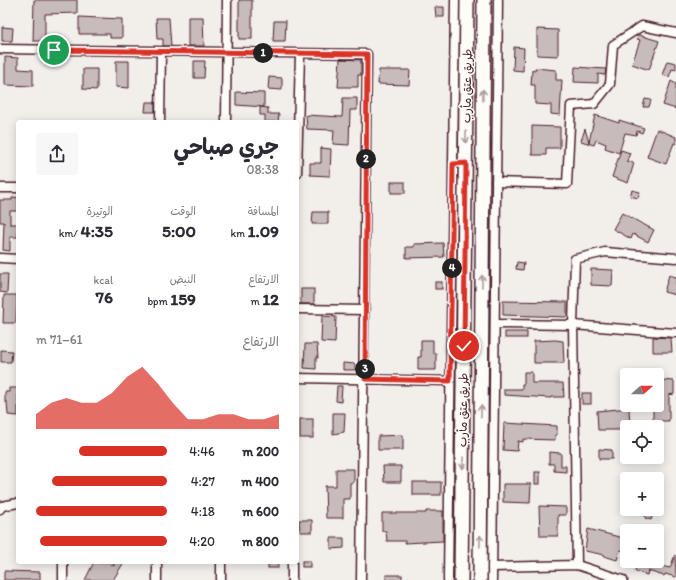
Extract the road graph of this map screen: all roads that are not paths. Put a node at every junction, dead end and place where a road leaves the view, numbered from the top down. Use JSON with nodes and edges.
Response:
{"nodes":[{"id":1,"x":227,"y":0,"type":"edge"},
{"id":2,"x":455,"y":0,"type":"edge"},
{"id":3,"x":467,"y":0,"type":"edge"},
{"id":4,"x":484,"y":0,"type":"edge"},
{"id":5,"x":498,"y":0,"type":"edge"},
{"id":6,"x":676,"y":33,"type":"edge"},
{"id":7,"x":0,"y":49,"type":"edge"},
{"id":8,"x":161,"y":52,"type":"junction"},
{"id":9,"x":227,"y":53,"type":"junction"},
{"id":10,"x":300,"y":54,"type":"junction"},
{"id":11,"x":483,"y":118,"type":"junction"},
{"id":12,"x":160,"y":120,"type":"edge"},
{"id":13,"x":226,"y":120,"type":"edge"},
{"id":14,"x":298,"y":120,"type":"edge"},
{"id":15,"x":466,"y":120,"type":"junction"},
{"id":16,"x":460,"y":163,"type":"junction"},
{"id":17,"x":496,"y":182,"type":"junction"},
{"id":18,"x":0,"y":188,"type":"edge"},
{"id":19,"x":16,"y":188,"type":"edge"},
{"id":20,"x":0,"y":258,"type":"edge"},
{"id":21,"x":16,"y":258,"type":"edge"},
{"id":22,"x":676,"y":258,"type":"edge"},
{"id":23,"x":299,"y":309,"type":"edge"},
{"id":24,"x":365,"y":310,"type":"junction"},
{"id":25,"x":496,"y":324,"type":"junction"},
{"id":26,"x":573,"y":325,"type":"junction"},
{"id":27,"x":676,"y":333,"type":"edge"},
{"id":28,"x":299,"y":378,"type":"edge"},
{"id":29,"x":365,"y":379,"type":"junction"},
{"id":30,"x":450,"y":381,"type":"junction"},
{"id":31,"x":16,"y":502,"type":"edge"},
{"id":32,"x":0,"y":509,"type":"edge"},
{"id":33,"x":63,"y":564,"type":"edge"},
{"id":34,"x":157,"y":564,"type":"edge"},
{"id":35,"x":221,"y":564,"type":"edge"},
{"id":36,"x":292,"y":564,"type":"edge"},
{"id":37,"x":576,"y":565,"type":"junction"},
{"id":38,"x":492,"y":567,"type":"junction"},
{"id":39,"x":63,"y":580,"type":"edge"},
{"id":40,"x":157,"y":580,"type":"edge"},
{"id":41,"x":221,"y":580,"type":"edge"},
{"id":42,"x":292,"y":580,"type":"edge"},
{"id":43,"x":361,"y":580,"type":"edge"},
{"id":44,"x":448,"y":580,"type":"edge"},
{"id":45,"x":461,"y":580,"type":"edge"},
{"id":46,"x":480,"y":580,"type":"edge"},
{"id":47,"x":492,"y":580,"type":"edge"},
{"id":48,"x":623,"y":580,"type":"edge"}],
"edges":[{"from":1,"to":9,"type":"street"},
{"from":2,"to":16,"type":"street"},
{"from":3,"to":15,"type":"main road","name":"طريق عتق مأرب"},
{"from":11,"to":4,"type":"main road","name":"طريق عتق مأرب","one_way":true},
{"from":5,"to":17,"type":"street"},
{"from":6,"to":17,"type":"street"},
{"from":7,"to":8,"type":"street"},
{"from":8,"to":9,"type":"street"},
{"from":8,"to":12,"type":"street"},
{"from":9,"to":10,"type":"street"},
{"from":9,"to":13,"type":"street"},
{"from":10,"to":14,"type":"street"},
{"from":10,"to":24,"type":"street"},
{"from":11,"to":15,"type":"main road"},
{"from":46,"to":11,"type":"main road","name":"طريق عتق مأرب","one_way":true},
{"from":15,"to":16,"type":"main road","name":"طريق عتق مأرب","one_way":true},
{"from":16,"to":30,"type":"street"},
{"from":16,"to":45,"type":"main road","name":"طريق عتق مأرب","one_way":true},
{"from":17,"to":25,"type":"street"},
{"from":18,"to":19,"type":"street"},
{"from":20,"to":21,"type":"street"},
{"from":22,"to":26,"type":"street"},
{"from":23,"to":24,"type":"street"},
{"from":24,"to":29,"type":"street"},
{"from":25,"to":26,"type":"street"},
{"from":25,"to":38,"type":"street"},
{"from":26,"to":27,"type":"street"},
{"from":26,"to":37,"type":"street"},
{"from":28,"to":29,"type":"street"},
{"from":29,"to":30,"type":"street"},
{"from":29,"to":43,"type":"street"},
{"from":30,"to":44,"type":"street"},
{"from":31,"to":32,"type":"street"},
{"from":33,"to":39,"type":"street"},
{"from":34,"to":40,"type":"street"},
{"from":35,"to":41,"type":"street"},
{"from":36,"to":42,"type":"street"},
{"from":37,"to":38,"type":"street"},
{"from":37,"to":48,"type":"street"},
{"from":38,"to":47,"type":"street"}]}
